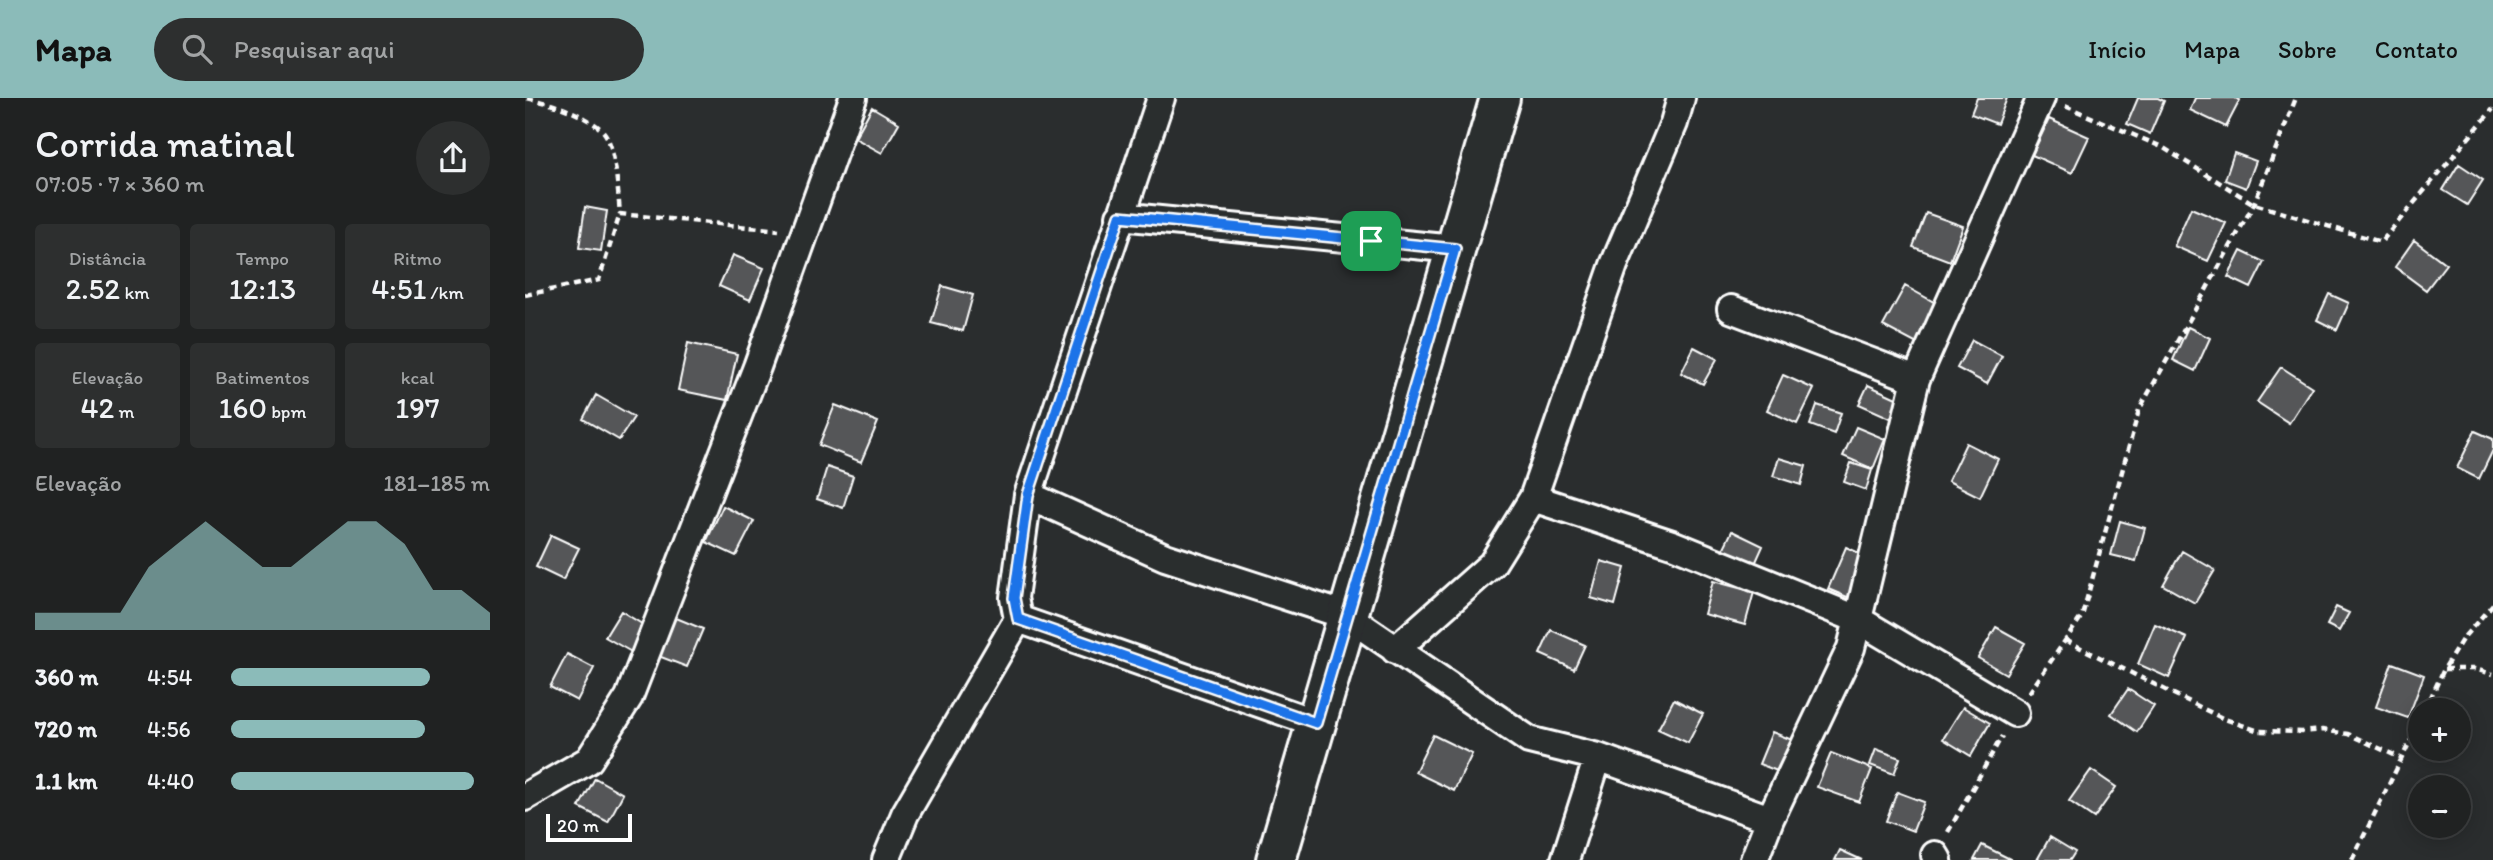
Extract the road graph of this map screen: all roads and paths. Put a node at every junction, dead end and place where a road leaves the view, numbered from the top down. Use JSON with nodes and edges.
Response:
{"nodes":[{"id":1,"x":527,"y":98,"type":"edge"},
{"id":2,"x":853,"y":98,"type":"edge"},
{"id":3,"x":1160,"y":98,"type":"edge"},
{"id":4,"x":1500,"y":98,"type":"edge"},
{"id":5,"x":1681,"y":98,"type":"edge"},
{"id":6,"x":2296,"y":98,"type":"edge"},
{"id":7,"x":2049,"y":100,"type":"edge"},
{"id":8,"x":2493,"y":109,"type":"edge"},
{"id":9,"x":2254,"y":204,"type":"junction"},
{"id":10,"x":620,"y":214,"type":"junction"},
{"id":11,"x":1120,"y":216,"type":"junction"},
{"id":12,"x":804,"y":233,"type":"junction"},
{"id":13,"x":1455,"y":249,"type":"junction"},
{"id":14,"x":525,"y":295,"type":"edge"},
{"id":15,"x":1731,"y":309,"type":"dead end"},
{"id":16,"x":1916,"y":379,"type":"junction"},
{"id":17,"x":1028,"y":495,"type":"junction"},
{"id":18,"x":1533,"y":498,"type":"junction"},
{"id":19,"x":2493,"y":604,"type":"edge"},
{"id":20,"x":1347,"y":616,"type":"junction"},
{"id":21,"x":1018,"y":619,"type":"junction"},
{"id":22,"x":1857,"y":619,"type":"junction"},
{"id":23,"x":2065,"y":640,"type":"junction"},
{"id":24,"x":1395,"y":650,"type":"junction"},
{"id":25,"x":2444,"y":669,"type":"junction"},
{"id":26,"x":2493,"y":674,"type":"edge"},
{"id":27,"x":2431,"y":698,"type":"edge"},
{"id":28,"x":2015,"y":713,"type":"junction"},
{"id":29,"x":1316,"y":723,"type":"junction"},
{"id":30,"x":2408,"y":748,"type":"edge"},
{"id":31,"x":1598,"y":757,"type":"junction"},
{"id":32,"x":2403,"y":759,"type":"junction"},
{"id":33,"x":525,"y":797,"type":"edge"},
{"id":34,"x":1770,"y":818,"type":"junction"},
{"id":35,"x":1935,"y":858,"type":"edge"},
{"id":36,"x":886,"y":860,"type":"edge"},
{"id":37,"x":1276,"y":860,"type":"edge"},
{"id":38,"x":1565,"y":860,"type":"edge"},
{"id":39,"x":1754,"y":860,"type":"edge"},
{"id":40,"x":2352,"y":860,"type":"edge"}],
"edges":[{"from":1,"to":10,"type":"path"},
{"from":2,"to":12,"type":"street"},
{"from":3,"to":11,"type":"street"},
{"from":4,"to":13,"type":"main road"},
{"from":5,"to":18,"type":"street"},
{"from":6,"to":9,"type":"path"},
{"from":7,"to":9,"type":"path"},
{"from":7,"to":16,"type":"street"},
{"from":8,"to":9,"type":"path"},
{"from":9,"to":23,"type":"path"},
{"from":10,"to":12,"type":"path"},
{"from":10,"to":14,"type":"path"},
{"from":11,"to":13,"type":"street"},
{"from":11,"to":17,"type":"street"},
{"from":12,"to":33,"type":"street"},
{"from":13,"to":20,"type":"main road"},
{"from":15,"to":16,"type":"street"},
{"from":16,"to":22,"type":"street"},
{"from":17,"to":20,"type":"street"},
{"from":17,"to":21,"type":"street"},
{"from":18,"to":22,"type":"street"},
{"from":18,"to":24,"type":"street"},
{"from":19,"to":25,"type":"path"},
{"from":20,"to":24,"type":"street"},
{"from":20,"to":29,"type":"main road"},
{"from":21,"to":29,"type":"street"},
{"from":21,"to":36,"type":"street"},
{"from":22,"to":28,"type":"street"},
{"from":22,"to":34,"type":"street"},
{"from":23,"to":28,"type":"path"},
{"from":23,"to":32,"type":"path"},
{"from":24,"to":31,"type":"street"},
{"from":25,"to":26,"type":"path"},
{"from":25,"to":27,"type":"path"},
{"from":28,"to":35,"type":"path"},
{"from":29,"to":37,"type":"main road"},
{"from":30,"to":32,"type":"path"},
{"from":31,"to":34,"type":"street"},
{"from":31,"to":38,"type":"street"},
{"from":32,"to":40,"type":"path"},
{"from":34,"to":39,"type":"street"}]}
